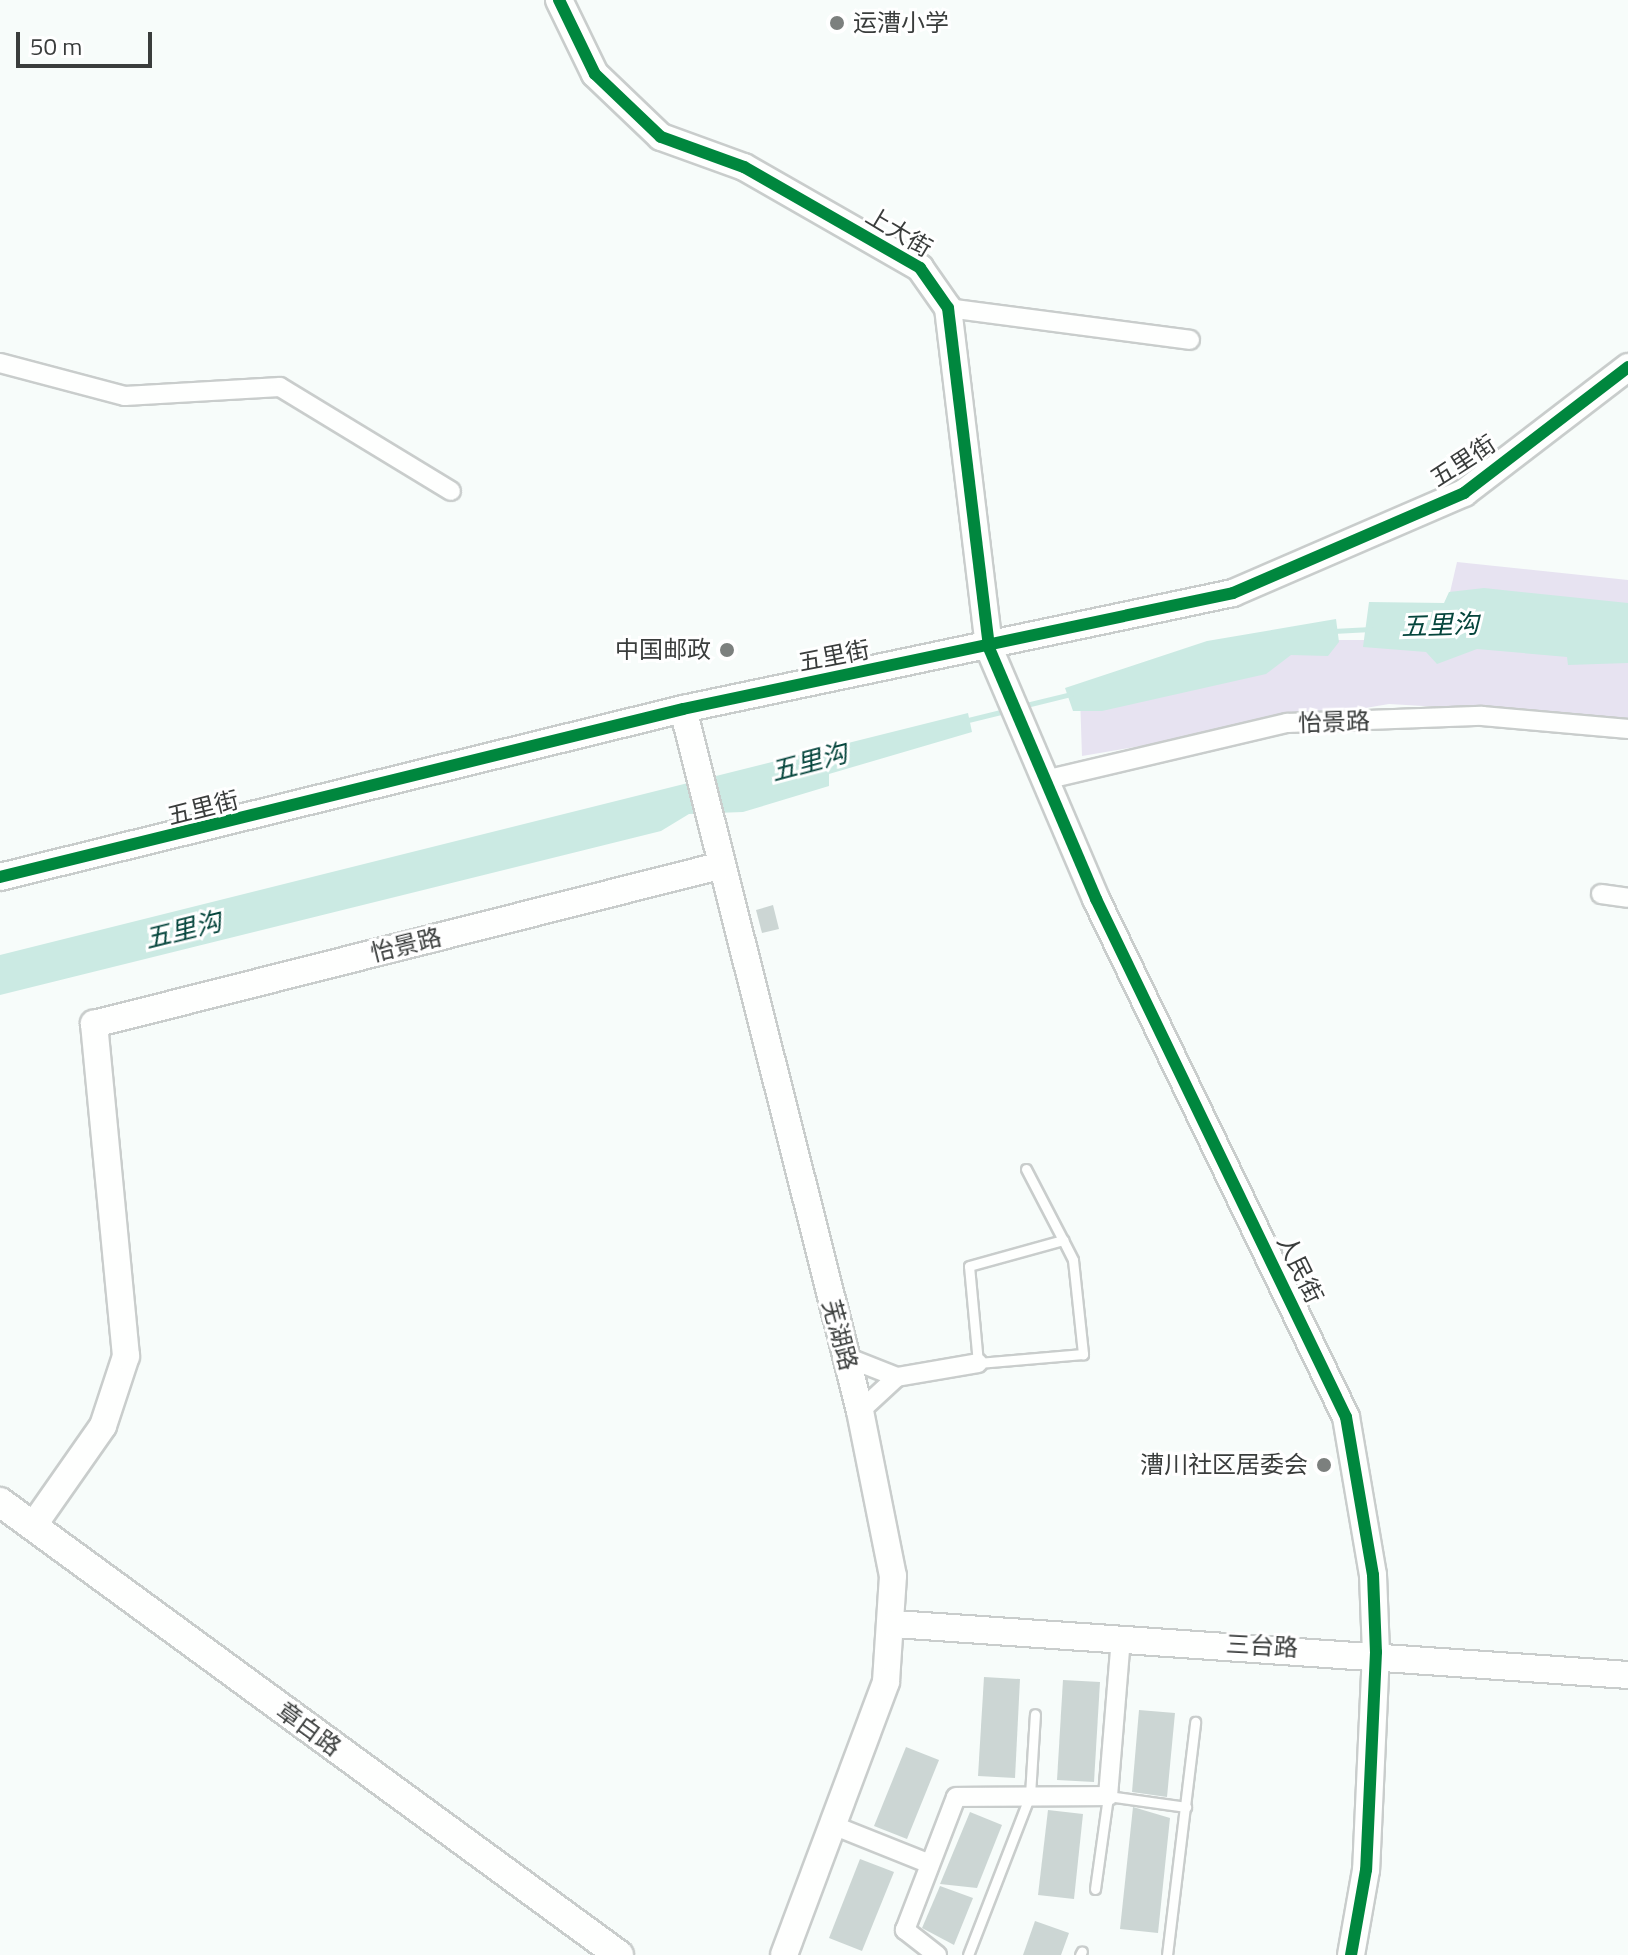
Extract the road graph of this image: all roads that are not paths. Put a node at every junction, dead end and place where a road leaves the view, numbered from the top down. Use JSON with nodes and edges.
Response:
{"nodes":[{"id":1,"x":559,"y":0,"type":"edge"},
{"id":2,"x":948,"y":308,"type":"junction"},
{"id":3,"x":1190,"y":340,"type":"dead end"},
{"id":4,"x":0,"y":363,"type":"edge"},
{"id":5,"x":1628,"y":367,"type":"edge"},
{"id":6,"x":451,"y":491,"type":"dead end"},
{"id":7,"x":989,"y":648,"type":"junction"},
{"id":8,"x":683,"y":709,"type":"junction"},
{"id":9,"x":1628,"y":729,"type":"edge"},
{"id":10,"x":1045,"y":780,"type":"junction"},
{"id":11,"x":719,"y":866,"type":"junction"},
{"id":12,"x":0,"y":877,"type":"edge"},
{"id":13,"x":1601,"y":894,"type":"dead end"},
{"id":14,"x":1628,"y":898,"type":"edge"},
{"id":15,"x":1026,"y":1169,"type":"dead end"},
{"id":16,"x":1063,"y":1240,"type":"junction"},
{"id":17,"x":846,"y":1357,"type":"junction"},
{"id":18,"x":978,"y":1363,"type":"junction"},
{"id":19,"x":897,"y":1377,"type":"junction"},
{"id":20,"x":860,"y":1411,"type":"junction"},
{"id":21,"x":0,"y":1502,"type":"edge"},
{"id":22,"x":33,"y":1526,"type":"junction"},
{"id":23,"x":895,"y":1624,"type":"junction"},
{"id":24,"x":1121,"y":1637,"type":"junction"},
{"id":25,"x":1376,"y":1652,"type":"junction"},
{"id":26,"x":1628,"y":1675,"type":"edge"},
{"id":27,"x":1035,"y":1714,"type":"dead end"},
{"id":28,"x":1195,"y":1722,"type":"dead end"},
{"id":29,"x":1030,"y":1795,"type":"junction"},
{"id":30,"x":1108,"y":1796,"type":"junction"},
{"id":31,"x":1186,"y":1807,"type":"junction"},
{"id":32,"x":835,"y":1826,"type":"junction"},
{"id":33,"x":930,"y":1864,"type":"junction"},
{"id":34,"x":1095,"y":1889,"type":"dead end"},
{"id":35,"x":619,"y":1955,"type":"edge"},
{"id":36,"x":784,"y":1955,"type":"edge"},
{"id":37,"x":937,"y":1955,"type":"edge"},
{"id":38,"x":968,"y":1955,"type":"edge"},
{"id":39,"x":1167,"y":1955,"type":"edge"},
{"id":40,"x":1351,"y":1955,"type":"edge"}],
"edges":[{"from":1,"to":2,"type":"street","name":"上大街"},
{"from":2,"to":3,"type":"street"},
{"from":2,"to":7,"type":"street","name":"上大街"},
{"from":4,"to":6,"type":"street"},
{"from":5,"to":7,"type":"street","name":"五里街"},
{"from":7,"to":8,"type":"street","name":"五里街"},
{"from":7,"to":10,"type":"street","name":"人民街"},
{"from":8,"to":11,"type":"street","name":"芜湖路"},
{"from":8,"to":12,"type":"street","name":"五里街"},
{"from":9,"to":10,"type":"street","name":"怡景路"},
{"from":10,"to":25,"type":"street","name":"人民街"},
{"from":11,"to":17,"type":"street","name":"芜湖路"},
{"from":11,"to":22,"type":"street","name":"怡景路"},
{"from":13,"to":14,"type":"street"},
{"from":15,"to":16,"type":"lane"},
{"from":16,"to":18,"type":"lane"},
{"from":16,"to":18,"type":"lane"},
{"from":17,"to":19,"type":"street"},
{"from":17,"to":20,"type":"street","name":"芜湖路"},
{"from":18,"to":19,"type":"street"},
{"from":19,"to":20,"type":"street"},
{"from":20,"to":23,"type":"street","name":"芜湖路"},
{"from":21,"to":22,"type":"main road","name":"章白路"},
{"from":22,"to":35,"type":"main road","name":"章白路"},
{"from":23,"to":24,"type":"street","name":"三台路"},
{"from":23,"to":32,"type":"street","name":"芜湖路"},
{"from":24,"to":25,"type":"street","name":"三台路"},
{"from":24,"to":30,"type":"street"},
{"from":25,"to":26,"type":"street","name":"三台路"},
{"from":25,"to":40,"type":"street","name":"人民街"},
{"from":27,"to":29,"type":"lane"},
{"from":28,"to":31,"type":"lane"},
{"from":29,"to":30,"type":"street"},
{"from":29,"to":33,"type":"street"},
{"from":29,"to":38,"type":"lane"},
{"from":30,"to":31,"type":"lane"},
{"from":30,"to":34,"type":"lane"},
{"from":31,"to":39,"type":"lane"},
{"from":32,"to":33,"type":"street"},
{"from":32,"to":36,"type":"street","name":"芜湖路"},
{"from":33,"to":37,"type":"street"}]}
